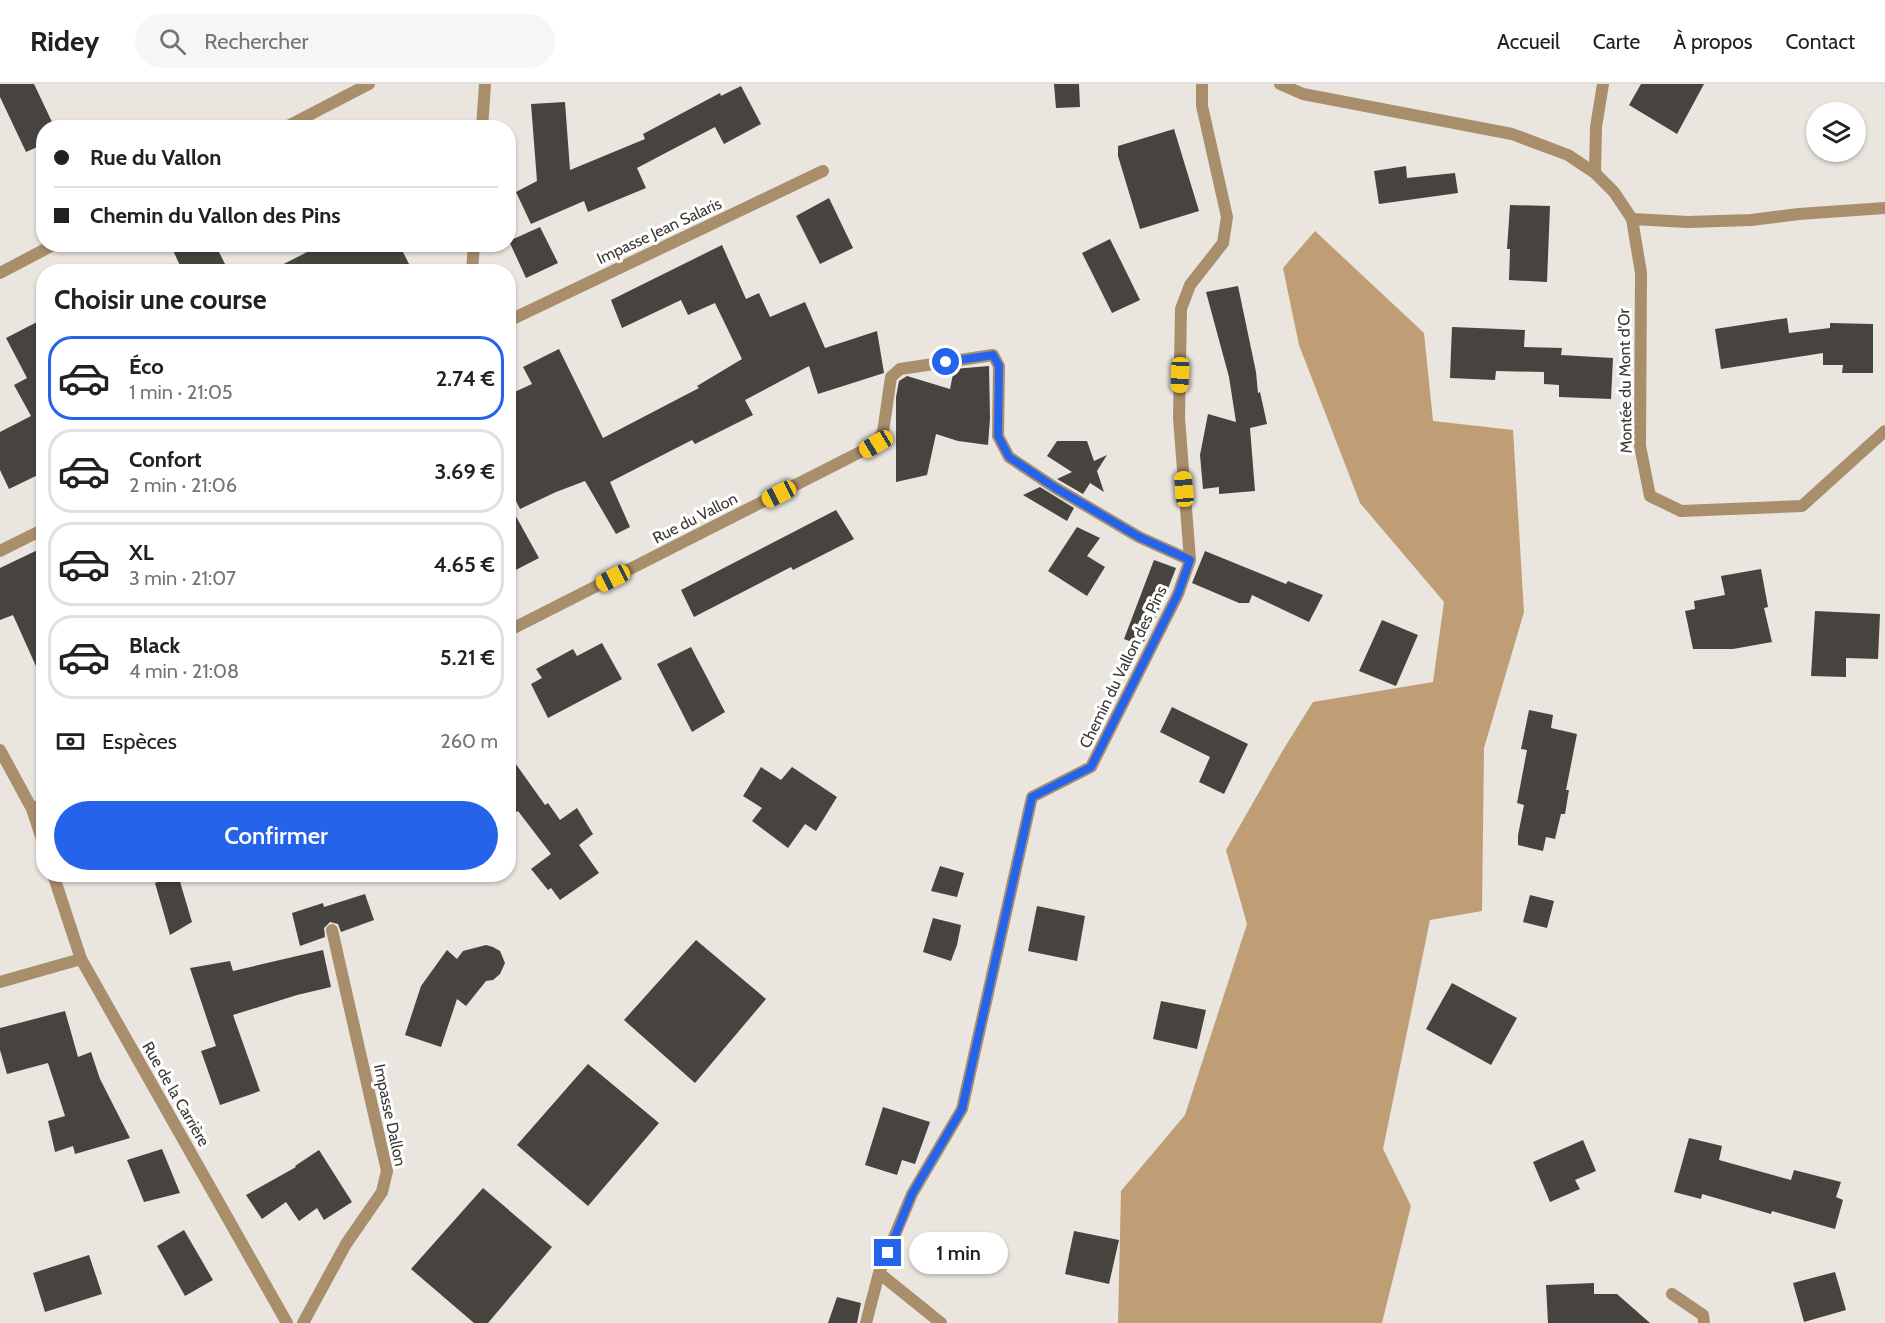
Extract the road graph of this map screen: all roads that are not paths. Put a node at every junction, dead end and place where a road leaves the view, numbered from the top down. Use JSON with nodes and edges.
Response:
{"nodes":[{"id":1,"x":369,"y":84,"type":"edge"},
{"id":2,"x":485,"y":84,"type":"edge"},
{"id":3,"x":1202,"y":84,"type":"edge"},
{"id":4,"x":1280,"y":84,"type":"edge"},
{"id":5,"x":1603,"y":84,"type":"edge"},
{"id":6,"x":299,"y":120,"type":"edge"},
{"id":7,"x":483,"y":120,"type":"edge"},
{"id":8,"x":823,"y":171,"type":"dead end"},
{"id":9,"x":1595,"y":173,"type":"junction"},
{"id":10,"x":1885,"y":208,"type":"edge"},
{"id":11,"x":1632,"y":219,"type":"junction"},
{"id":12,"x":40,"y":252,"type":"edge"},
{"id":13,"x":0,"y":273,"type":"edge"},
{"id":14,"x":516,"y":317,"type":"edge"},
{"id":15,"x":1885,"y":431,"type":"edge"},
{"id":16,"x":36,"y":533,"type":"edge"},
{"id":17,"x":0,"y":551,"type":"edge"},
{"id":18,"x":1190,"y":560,"type":"junction"},
{"id":19,"x":516,"y":627,"type":"edge"},
{"id":20,"x":0,"y":750,"type":"edge"},
{"id":21,"x":36,"y":807,"type":"edge"},
{"id":22,"x":32,"y":809,"type":"junction"},
{"id":23,"x":36,"y":821,"type":"edge"},
{"id":24,"x":56,"y":882,"type":"edge"},
{"id":25,"x":332,"y":930,"type":"dead end"},
{"id":26,"x":81,"y":959,"type":"junction"},
{"id":27,"x":0,"y":982,"type":"edge"},
{"id":28,"x":879,"y":1273,"type":"junction"},
{"id":29,"x":1672,"y":1294,"type":"dead end"},
{"id":30,"x":287,"y":1323,"type":"edge"},
{"id":31,"x":303,"y":1323,"type":"edge"},
{"id":32,"x":866,"y":1323,"type":"edge"},
{"id":33,"x":941,"y":1323,"type":"edge"},
{"id":34,"x":1704,"y":1323,"type":"edge"}],
"edges":[{"from":1,"to":6,"type":"street"},
{"from":2,"to":7,"type":"street"},
{"from":3,"to":18,"type":"street","name":"Chemin du Vallon des Pins"},
{"from":4,"to":9,"type":"street"},
{"from":5,"to":9,"type":"street"},
{"from":8,"to":14,"type":"street","name":"Impasse Jean Salaris"},
{"from":9,"to":11,"type":"street","name":"Montée du Mont d'Or"},
{"from":10,"to":11,"type":"street"},
{"from":11,"to":15,"type":"street","name":"Montée du Mont d'Or"},
{"from":12,"to":13,"type":"street"},
{"from":16,"to":17,"type":"street"},
{"from":18,"to":19,"type":"street","name":"Rue du Vallon"},
{"from":18,"to":28,"type":"street","name":"Chemin du Vallon des Pins"},
{"from":20,"to":22,"type":"street"},
{"from":21,"to":22,"type":"street"},
{"from":22,"to":23,"type":"street"},
{"from":24,"to":26,"type":"street","name":"Rue de la Carrière"},
{"from":25,"to":31,"type":"street","name":"Impasse Dallon"},
{"from":26,"to":27,"type":"street"},
{"from":26,"to":30,"type":"street","name":"Rue de la Carrière"},
{"from":28,"to":32,"type":"street","name":"Chemin du Vallon des Pins"},
{"from":28,"to":33,"type":"street"},
{"from":29,"to":34,"type":"street"}]}
